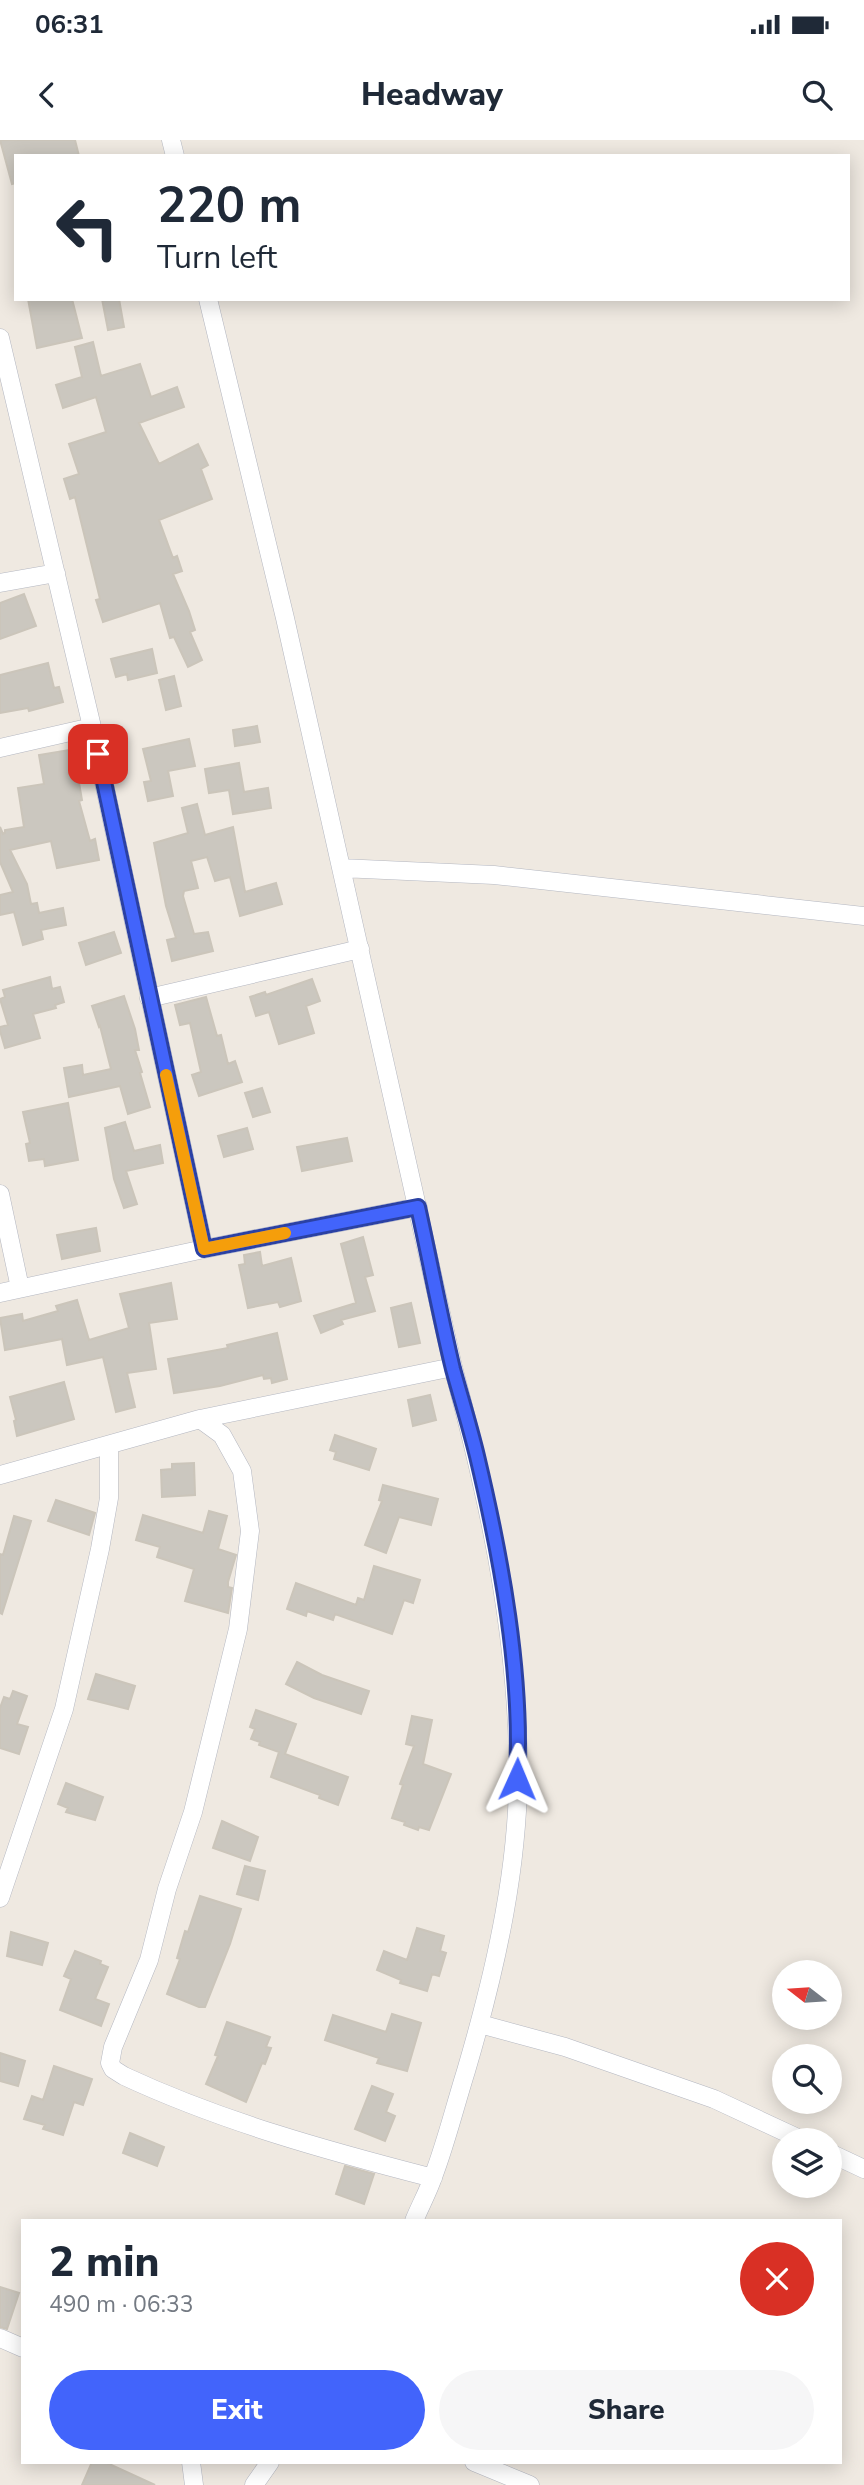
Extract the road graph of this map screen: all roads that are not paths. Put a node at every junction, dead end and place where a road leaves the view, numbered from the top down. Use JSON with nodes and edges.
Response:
{"nodes":[{"id":1,"x":208,"y":301,"type":"edge"},
{"id":2,"x":0,"y":338,"type":"edge"},
{"id":3,"x":56,"y":573,"type":"junction"},
{"id":4,"x":0,"y":583,"type":"edge"},
{"id":5,"x":92,"y":727,"type":"junction"},
{"id":6,"x":0,"y":748,"type":"edge"},
{"id":7,"x":341,"y":868,"type":"junction"},
{"id":8,"x":864,"y":916,"type":"edge"},
{"id":9,"x":360,"y":949,"type":"junction"},
{"id":10,"x":149,"y":998,"type":"junction"},
{"id":11,"x":0,"y":1194,"type":"edge"},
{"id":12,"x":418,"y":1207,"type":"junction"},
{"id":13,"x":204,"y":1249,"type":"junction"},
{"id":14,"x":20,"y":1288,"type":"junction"},
{"id":15,"x":0,"y":1293,"type":"edge"},
{"id":16,"x":453,"y":1367,"type":"junction"},
{"id":17,"x":200,"y":1419,"type":"junction"},
{"id":18,"x":108,"y":1445,"type":"junction"},
{"id":19,"x":0,"y":1475,"type":"edge"},
{"id":20,"x":0,"y":1898,"type":"edge"},
{"id":21,"x":480,"y":2024,"type":"junction"},
{"id":22,"x":776,"y":2128,"type":"edge"},
{"id":23,"x":842,"y":2159,"type":"edge"},
{"id":24,"x":864,"y":2169,"type":"edge"},
{"id":25,"x":433,"y":2178,"type":"junction"},
{"id":26,"x":415,"y":2219,"type":"edge"},
{"id":27,"x":0,"y":2338,"type":"edge"},
{"id":28,"x":21,"y":2347,"type":"edge"},
{"id":29,"x":191,"y":2464,"type":"edge"},
{"id":30,"x":269,"y":2464,"type":"edge"},
{"id":31,"x":479,"y":2464,"type":"edge"},
{"id":32,"x":194,"y":2485,"type":"edge"},
{"id":33,"x":254,"y":2485,"type":"edge"},
{"id":34,"x":530,"y":2485,"type":"edge"}],
"edges":[{"from":1,"to":7,"type":"street"},
{"from":2,"to":3,"type":"street"},
{"from":3,"to":4,"type":"street"},
{"from":3,"to":5,"type":"street"},
{"from":5,"to":6,"type":"street"},
{"from":5,"to":10,"type":"street"},
{"from":7,"to":8,"type":"street"},
{"from":7,"to":9,"type":"street"},
{"from":9,"to":10,"type":"street"},
{"from":9,"to":12,"type":"street"},
{"from":10,"to":13,"type":"street"},
{"from":11,"to":14,"type":"street"},
{"from":12,"to":13,"type":"street"},
{"from":12,"to":16,"type":"street"},
{"from":13,"to":14,"type":"street"},
{"from":14,"to":15,"type":"street"},
{"from":16,"to":17,"type":"street"},
{"from":16,"to":21,"type":"street"},
{"from":17,"to":18,"type":"street"},
{"from":17,"to":25,"type":"street"},
{"from":18,"to":19,"type":"street"},
{"from":18,"to":20,"type":"street"},
{"from":21,"to":22,"type":"street"},
{"from":21,"to":25,"type":"street"},
{"from":23,"to":24,"type":"street"},
{"from":25,"to":26,"type":"street"},
{"from":27,"to":28,"type":"street"},
{"from":29,"to":32,"type":"street"},
{"from":30,"to":33,"type":"street"},
{"from":31,"to":34,"type":"street"}]}
